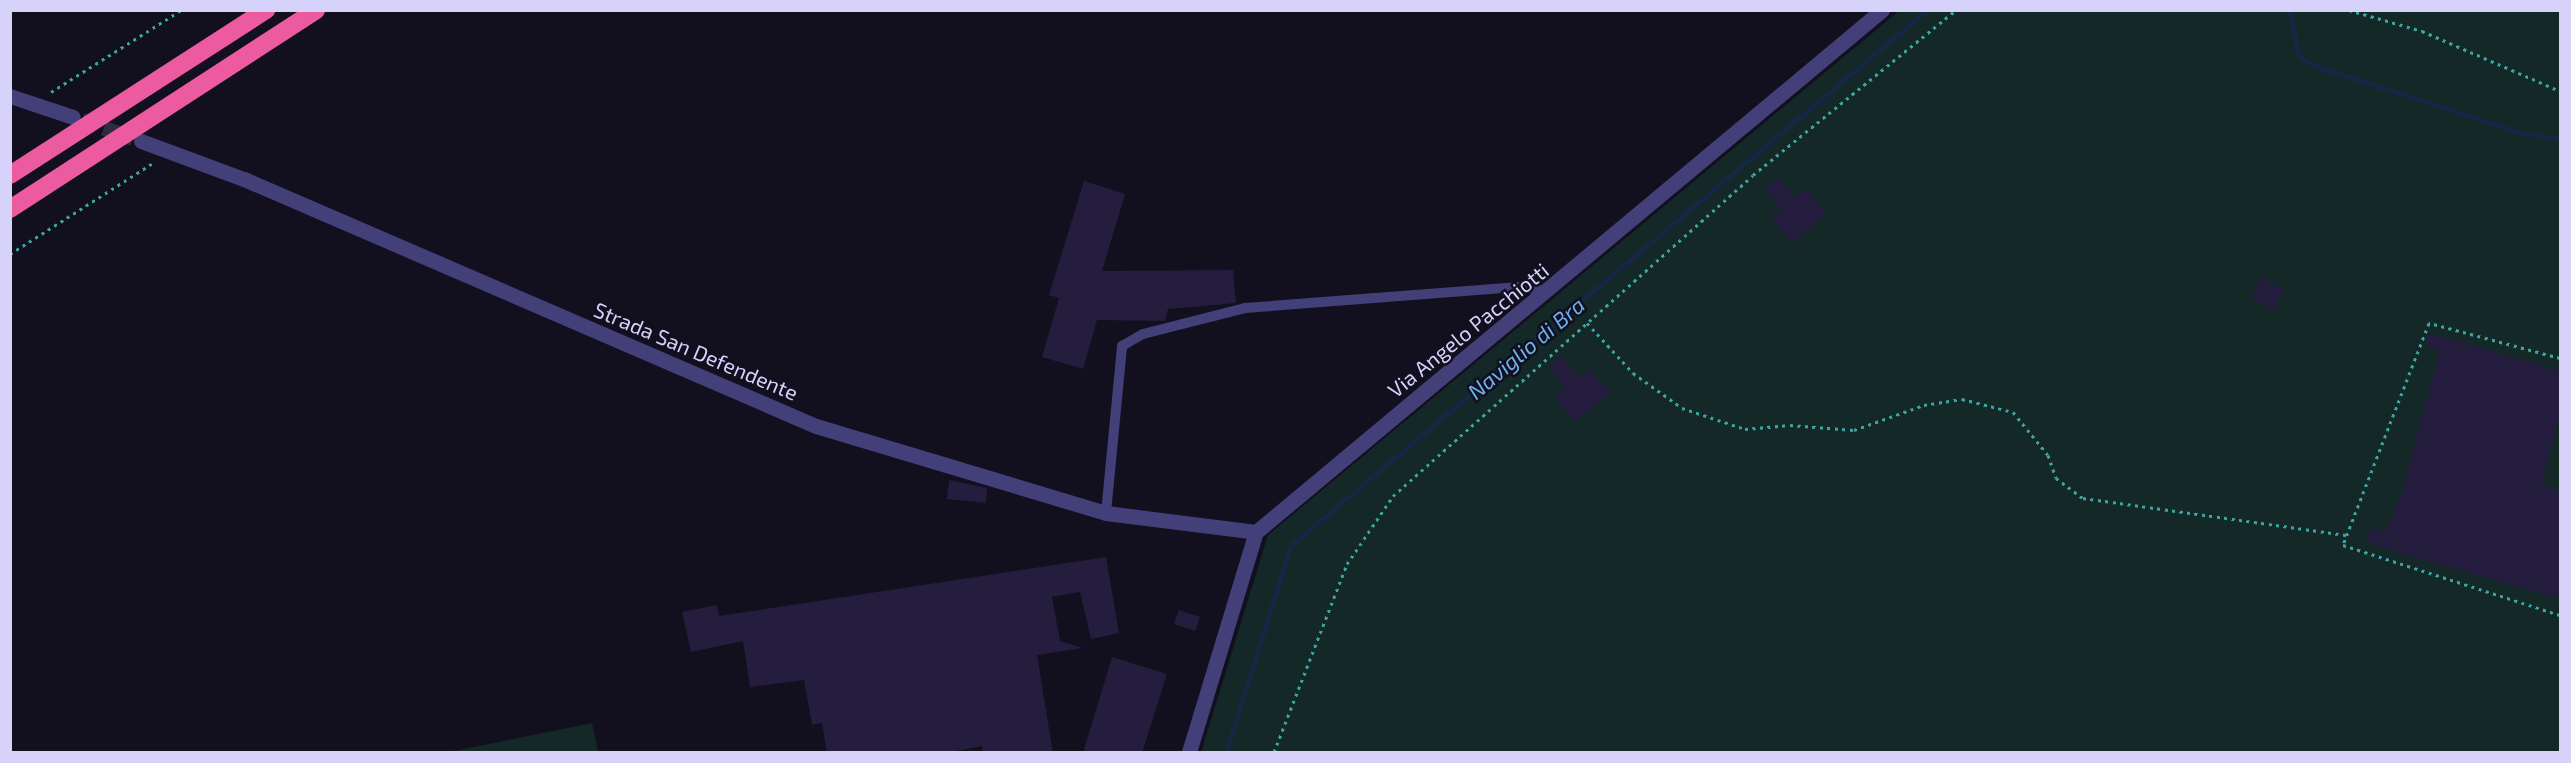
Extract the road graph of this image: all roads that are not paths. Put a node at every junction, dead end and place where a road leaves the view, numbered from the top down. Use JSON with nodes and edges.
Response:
{"nodes":[{"id":1,"x":266,"y":10,"type":"edge"},
{"id":2,"x":316,"y":10,"type":"edge"},
{"id":3,"x":1882,"y":10,"type":"edge"},
{"id":4,"x":10,"y":96,"type":"edge"},
{"id":5,"x":73,"y":117,"type":"tunnel mouth"},
{"id":6,"x":141,"y":141,"type":"tunnel mouth"},
{"id":7,"x":10,"y":175,"type":"edge"},
{"id":8,"x":10,"y":209,"type":"edge"},
{"id":9,"x":1550,"y":291,"type":"junction"},
{"id":10,"x":1106,"y":513,"type":"junction"},
{"id":11,"x":1256,"y":532,"type":"junction"},
{"id":12,"x":1189,"y":753,"type":"edge"}],
"edges":[{"from":1,"to":7,"type":"highway"},
{"from":2,"to":8,"type":"highway"},
{"from":3,"to":9,"type":"street","name":"Via Angelo Pacchiotti"},
{"from":4,"to":5,"type":"street"},
{"from":6,"to":10,"type":"street","name":"Strada San Defendente"},
{"from":9,"to":10,"type":"lane"},
{"from":9,"to":11,"type":"street","name":"Via Angelo Pacchiotti"},
{"from":10,"to":11,"type":"street","name":"Strada San Defendente"},
{"from":11,"to":12,"type":"street"}]}
